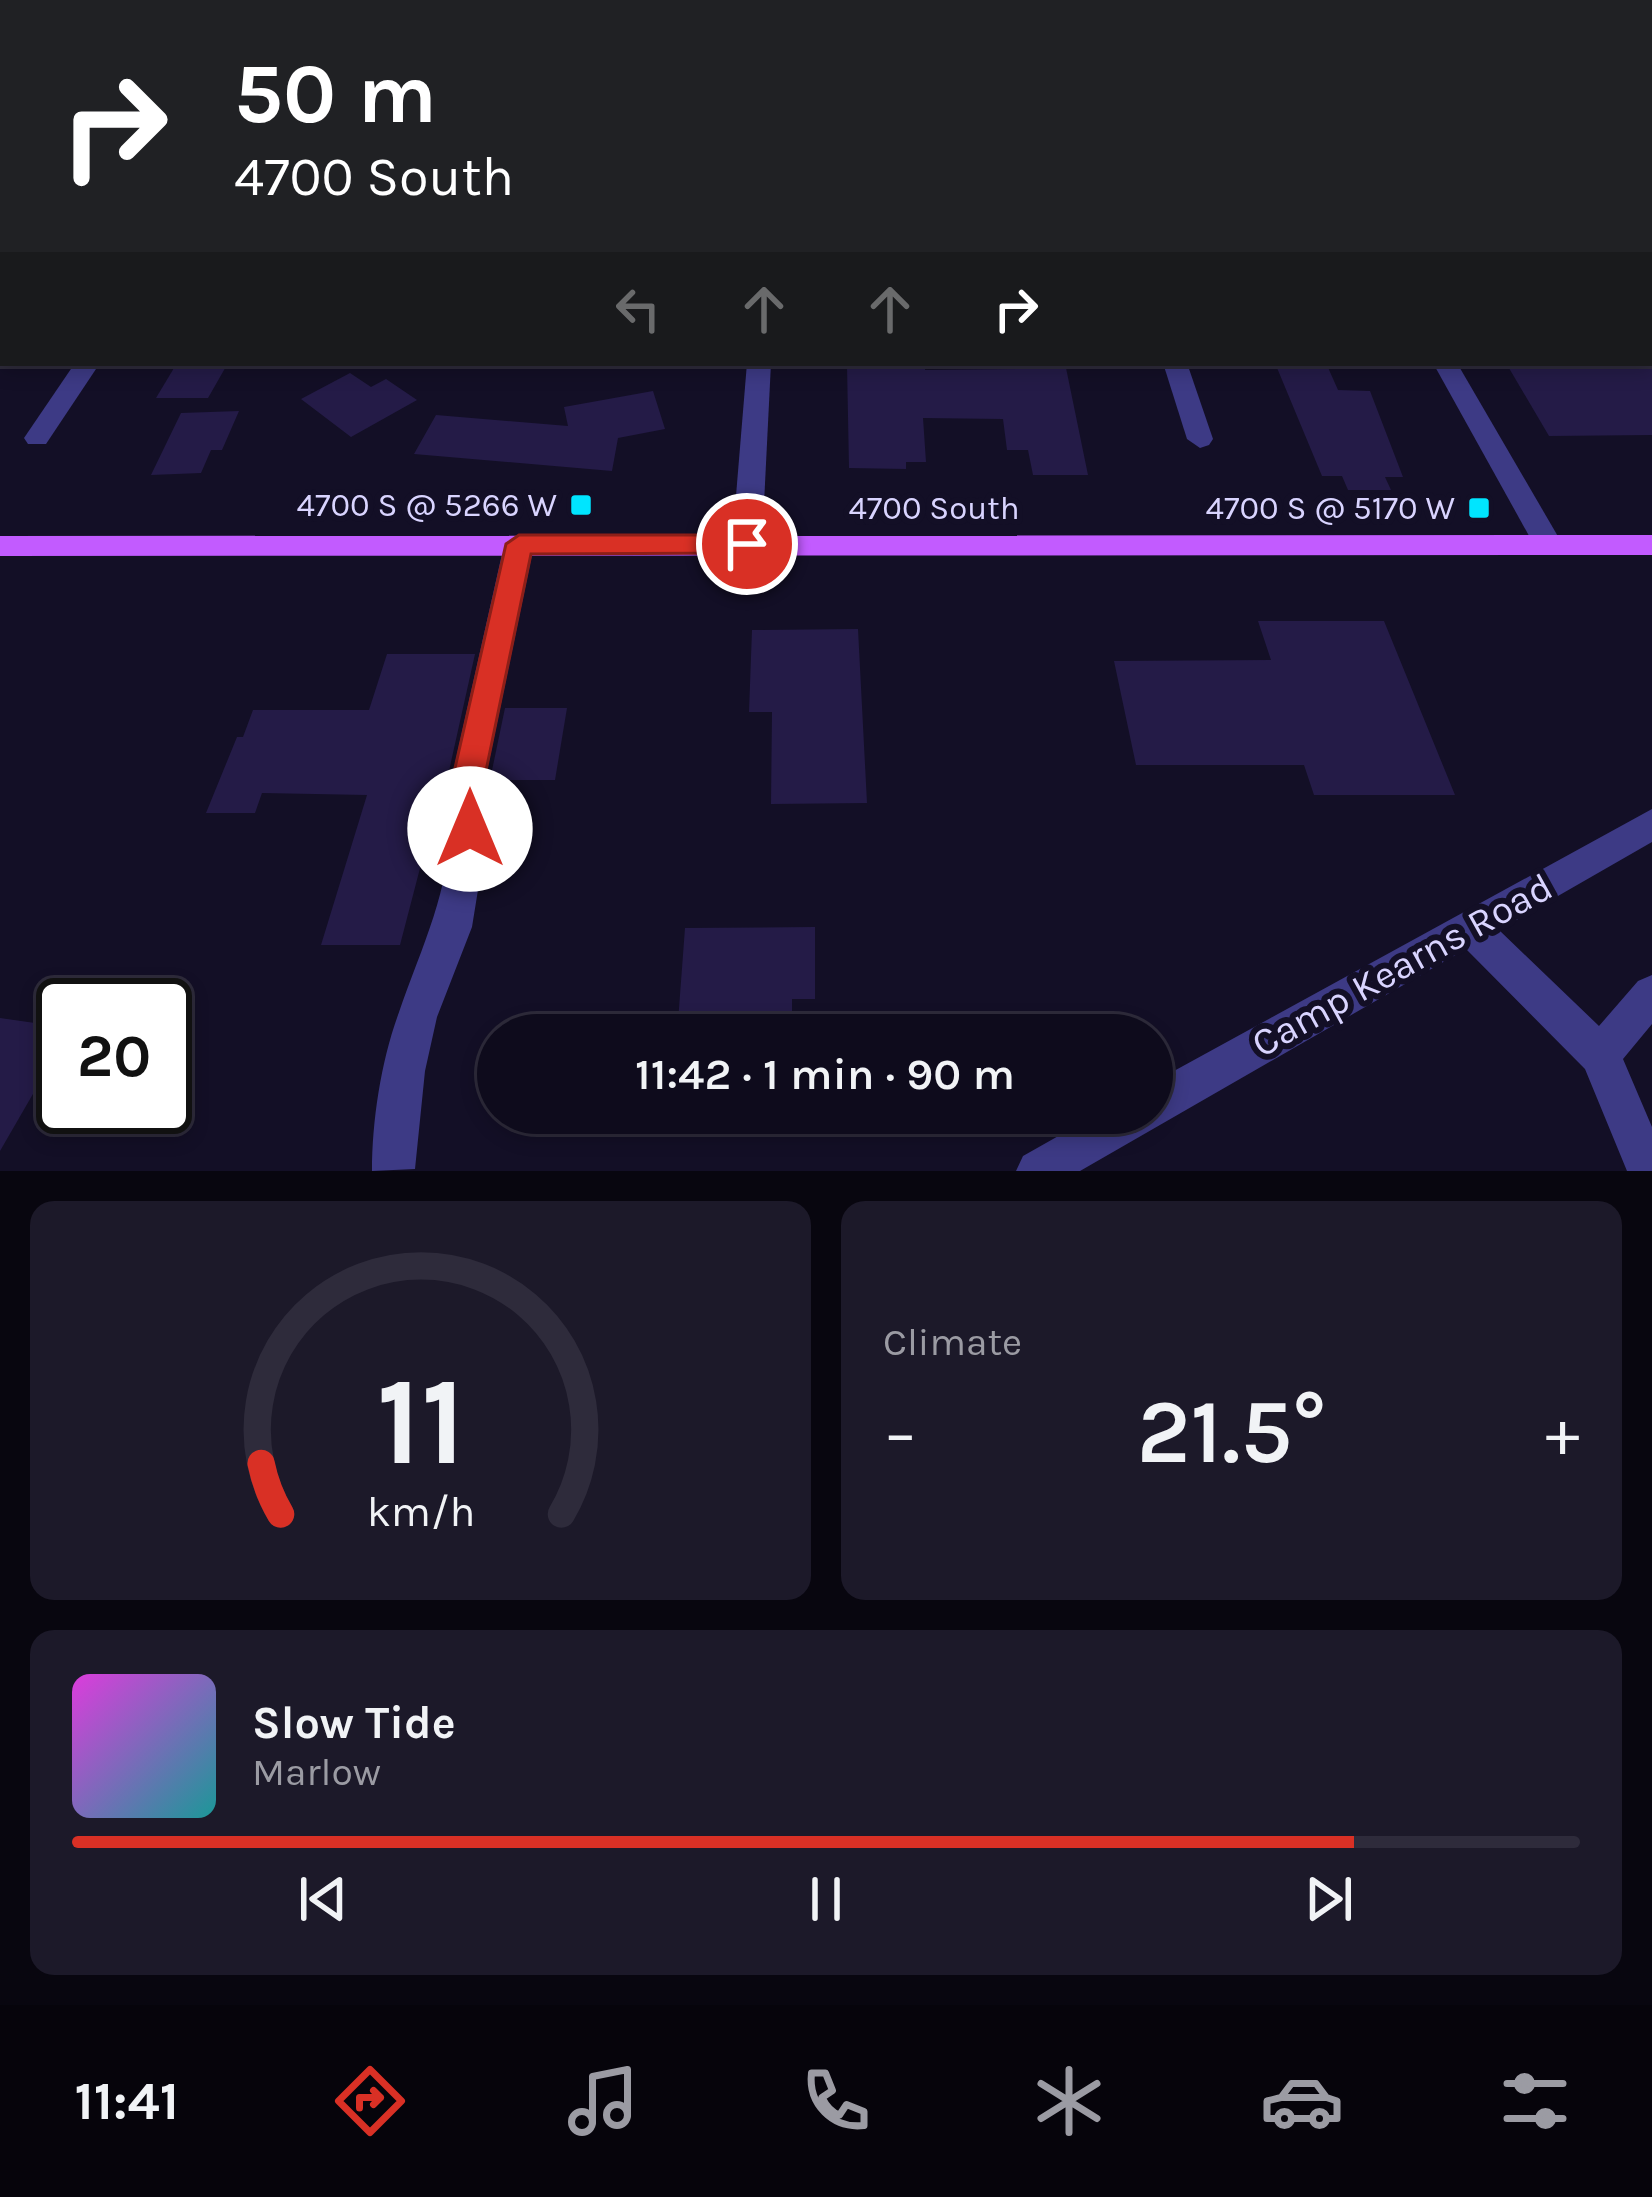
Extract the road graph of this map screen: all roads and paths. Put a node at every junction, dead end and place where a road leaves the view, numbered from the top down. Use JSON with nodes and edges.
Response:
{"nodes":[{"id":1,"x":86,"y":366,"type":"edge"},
{"id":2,"x":759,"y":366,"type":"edge"},
{"id":3,"x":1176,"y":366,"type":"edge"},
{"id":4,"x":1446,"y":366,"type":"edge"},
{"id":5,"x":37,"y":438,"type":"dead end"},
{"id":6,"x":1200,"y":439,"type":"dead end"},
{"id":7,"x":519,"y":544,"type":"junction"},
{"id":8,"x":747,"y":544,"type":"junction"},
{"id":9,"x":1548,"y":545,"type":"junction"},
{"id":10,"x":1652,"y":545,"type":"edge"},
{"id":11,"x":0,"y":546,"type":"edge"},
{"id":12,"x":1652,"y":824,"type":"edge"},
{"id":13,"x":1469,"y":926,"type":"junction"},
{"id":14,"x":1652,"y":994,"type":"edge"},
{"id":15,"x":1600,"y":1055,"type":"junction"},
{"id":16,"x":1173,"y":1094,"type":"edge"},
{"id":17,"x":1103,"y":1134,"type":"edge"},
{"id":18,"x":393,"y":1169,"type":"edge"},
{"id":19,"x":1038,"y":1171,"type":"edge"},
{"id":20,"x":1649,"y":1171,"type":"edge"}],
"edges":[{"from":1,"to":5,"type":"street"},
{"from":2,"to":8,"type":"street"},
{"from":3,"to":6,"type":"street"},
{"from":4,"to":9,"type":"street"},
{"from":7,"to":8,"type":"main road","name":"4700 South"},
{"from":7,"to":11,"type":"main road","name":"4700 South"},
{"from":7,"to":18,"type":"street"},
{"from":8,"to":9,"type":"main road","name":"4700 South"},
{"from":9,"to":10,"type":"main road","name":"4700 South"},
{"from":12,"to":13,"type":"street","name":"Camp Kearns Road"},
{"from":13,"to":15,"type":"street"},
{"from":13,"to":16,"type":"street","name":"Camp Kearns Road"},
{"from":14,"to":15,"type":"street"},
{"from":15,"to":20,"type":"street"},
{"from":17,"to":19,"type":"street"}]}
